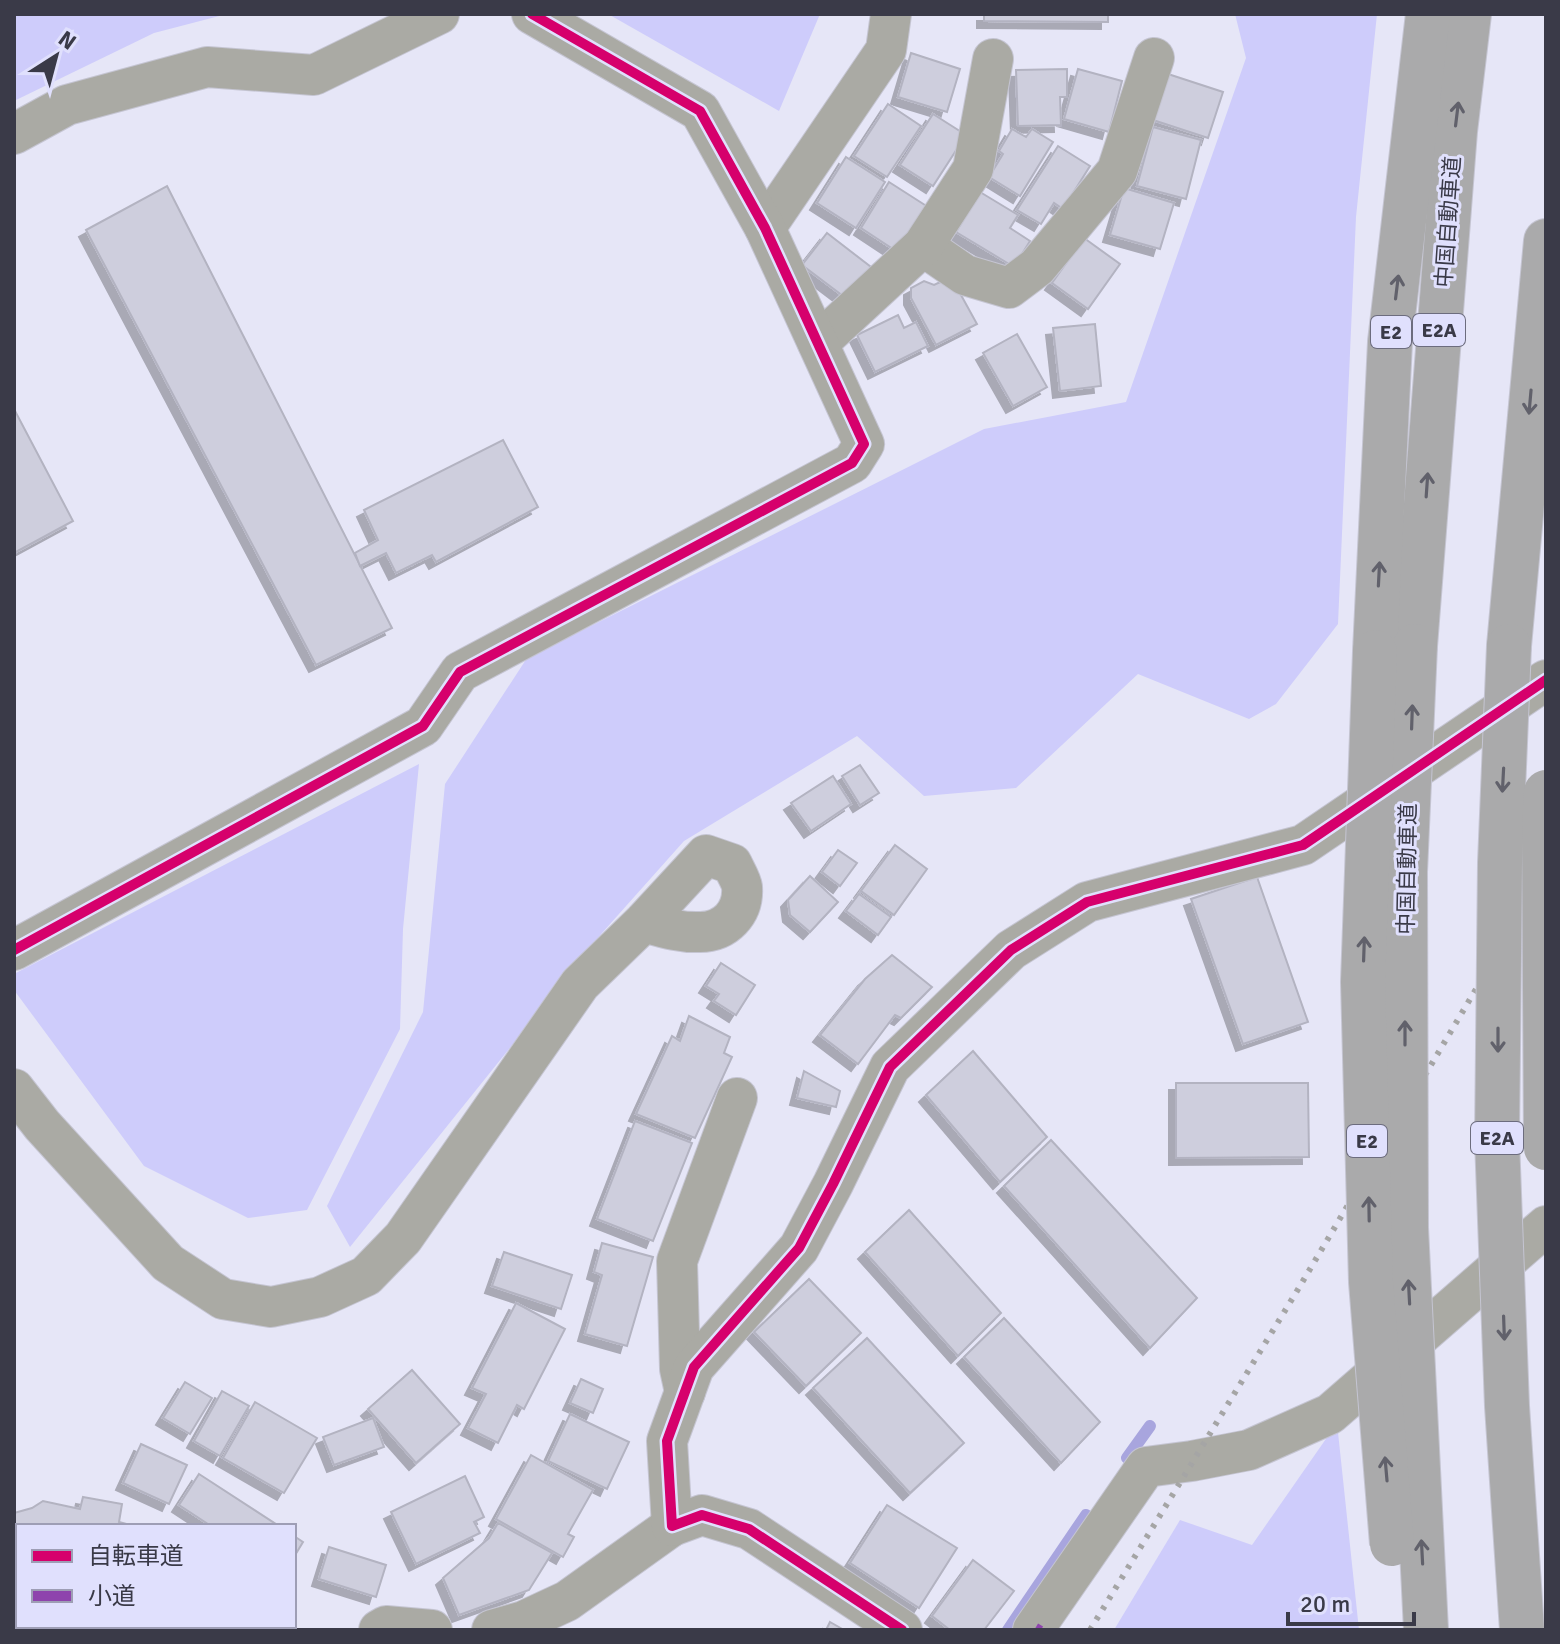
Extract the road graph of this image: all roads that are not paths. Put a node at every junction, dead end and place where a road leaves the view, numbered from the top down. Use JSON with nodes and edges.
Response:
{"nodes":[{"id":1,"x":439,"y":14,"type":"edge"},
{"id":2,"x":532,"y":14,"type":"edge"},
{"id":3,"x":891,"y":14,"type":"edge"},
{"id":4,"x":1428,"y":14,"type":"edge"},
{"id":5,"x":1469,"y":14,"type":"edge"},
{"id":6,"x":1154,"y":58,"type":"dead end"},
{"id":7,"x":993,"y":59,"type":"dead end"},
{"id":8,"x":14,"y":134,"type":"edge"},
{"id":9,"x":765,"y":228,"type":"junction"},
{"id":10,"x":1546,"y":241,"type":"edge"},
{"id":11,"x":923,"y":246,"type":"junction"},
{"id":12,"x":818,"y":343,"type":"junction"},
{"id":13,"x":1395,"y":649,"type":"junction"},
{"id":14,"x":1546,"y":680,"type":"edge"},
{"id":15,"x":1546,"y":792,"type":"edge"},
{"id":16,"x":644,"y":922,"type":"dead end"},
{"id":17,"x":14,"y":950,"type":"edge"},
{"id":18,"x":14,"y":1089,"type":"edge"},
{"id":19,"x":737,"y":1098,"type":"dead end"},
{"id":20,"x":1546,"y":1148,"type":"edge"},
{"id":21,"x":1546,"y":1226,"type":"edge"},
{"id":22,"x":685,"y":1392,"type":"junction"},
{"id":23,"x":672,"y":1526,"type":"junction"},
{"id":24,"x":379,"y":1630,"type":"edge"},
{"id":25,"x":432,"y":1630,"type":"edge"},
{"id":26,"x":492,"y":1630,"type":"edge"},
{"id":27,"x":902,"y":1630,"type":"edge"},
{"id":28,"x":1033,"y":1630,"type":"edge"},
{"id":29,"x":1400,"y":1630,"type":"edge"},
{"id":30,"x":1426,"y":1630,"type":"edge"},
{"id":31,"x":1522,"y":1630,"type":"edge"}],
"edges":[{"from":1,"to":8,"type":"street"},
{"from":2,"to":9,"type":"street"},
{"from":3,"to":9,"type":"street"},
{"from":13,"to":4,"type":"highway","number":"E2","one_way":true},
{"from":13,"to":5,"type":"highway","name":"中国自動車道","number":"E2A","one_way":true},
{"from":6,"to":11,"type":"street"},
{"from":7,"to":11,"type":"street"},
{"from":9,"to":12,"type":"street"},
{"from":10,"to":31,"type":"highway","number":"E2A","one_way":true,"bridge":true},
{"from":11,"to":12,"type":"street"},
{"from":12,"to":17,"type":"street"},
{"from":29,"to":13,"type":"highway","number":"E2","one_way":true,"bridge":true},
{"from":30,"to":13,"type":"highway","name":"中国自動車道","number":"E2A","one_way":true,"bridge":true},
{"from":14,"to":22,"type":"street"},
{"from":15,"to":20,"type":"highway","bridge":true},
{"from":16,"to":18,"type":"street"},
{"from":19,"to":22,"type":"street"},
{"from":21,"to":28,"type":"street"},
{"from":22,"to":23,"type":"street"},
{"from":23,"to":26,"type":"street"},
{"from":23,"to":27,"type":"street"},
{"from":24,"to":25,"type":"street"}]}
